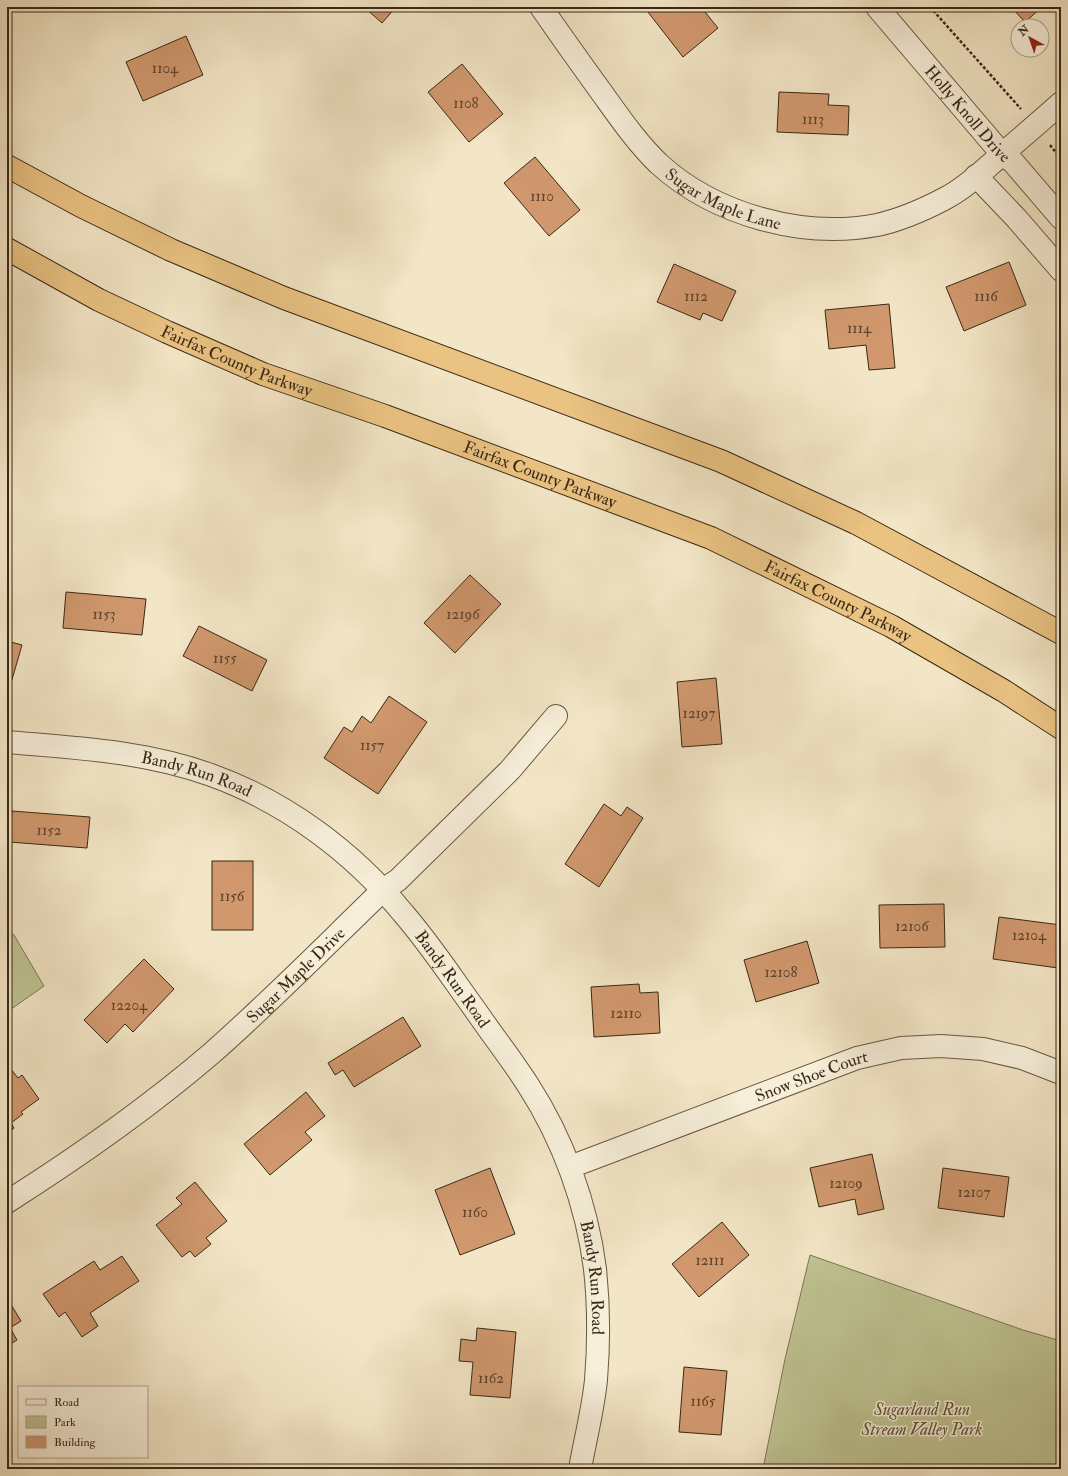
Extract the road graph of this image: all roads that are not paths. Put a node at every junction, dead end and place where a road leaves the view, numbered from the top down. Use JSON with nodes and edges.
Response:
{"nodes":[{"id":1,"x":541,"y":7,"type":"edge"},
{"id":2,"x":877,"y":7,"type":"edge"},
{"id":3,"x":1061,"y":104,"type":"edge"},
{"id":4,"x":1002,"y":154,"type":"junction"},
{"id":5,"x":7,"y":166,"type":"edge"},
{"id":6,"x":976,"y":176,"type":"junction"},
{"id":7,"x":1061,"y":218,"type":"edge"},
{"id":8,"x":7,"y":249,"type":"edge"},
{"id":9,"x":1061,"y":270,"type":"edge"},
{"id":10,"x":1061,"y":633,"type":"edge"},
{"id":11,"x":556,"y":716,"type":"dead end"},
{"id":12,"x":1061,"y":728,"type":"edge"},
{"id":13,"x":7,"y":742,"type":"edge"},
{"id":14,"x":383,"y":890,"type":"junction"},
{"id":15,"x":1061,"y":1073,"type":"edge"},
{"id":16,"x":570,"y":1167,"type":"junction"},
{"id":17,"x":7,"y":1202,"type":"edge"},
{"id":18,"x":580,"y":1469,"type":"edge"}],
"edges":[{"from":1,"to":6,"type":"street","name":"Sugar Maple Lane"},
{"from":2,"to":4,"type":"street","name":"Holly Knoll Drive"},
{"from":3,"to":4,"type":"street","name":"Sugar Maple Lane"},
{"from":4,"to":6,"type":"street","name":"Sugar Maple Lane"},
{"from":4,"to":7,"type":"street","name":"Holly Knoll Drive"},
{"from":5,"to":10,"type":"highway"},
{"from":6,"to":9,"type":"street"},
{"from":8,"to":12,"type":"highway","name":"Fairfax County Parkway"},
{"from":11,"to":14,"type":"street","name":"Sugar Maple Drive"},
{"from":13,"to":14,"type":"street","name":"Bandy Run Road"},
{"from":14,"to":16,"type":"street","name":"Bandy Run Road"},
{"from":14,"to":17,"type":"street","name":"Sugar Maple Drive"},
{"from":15,"to":16,"type":"street","name":"Snow Shoe Court"},
{"from":16,"to":18,"type":"street","name":"Bandy Run Road"}]}
